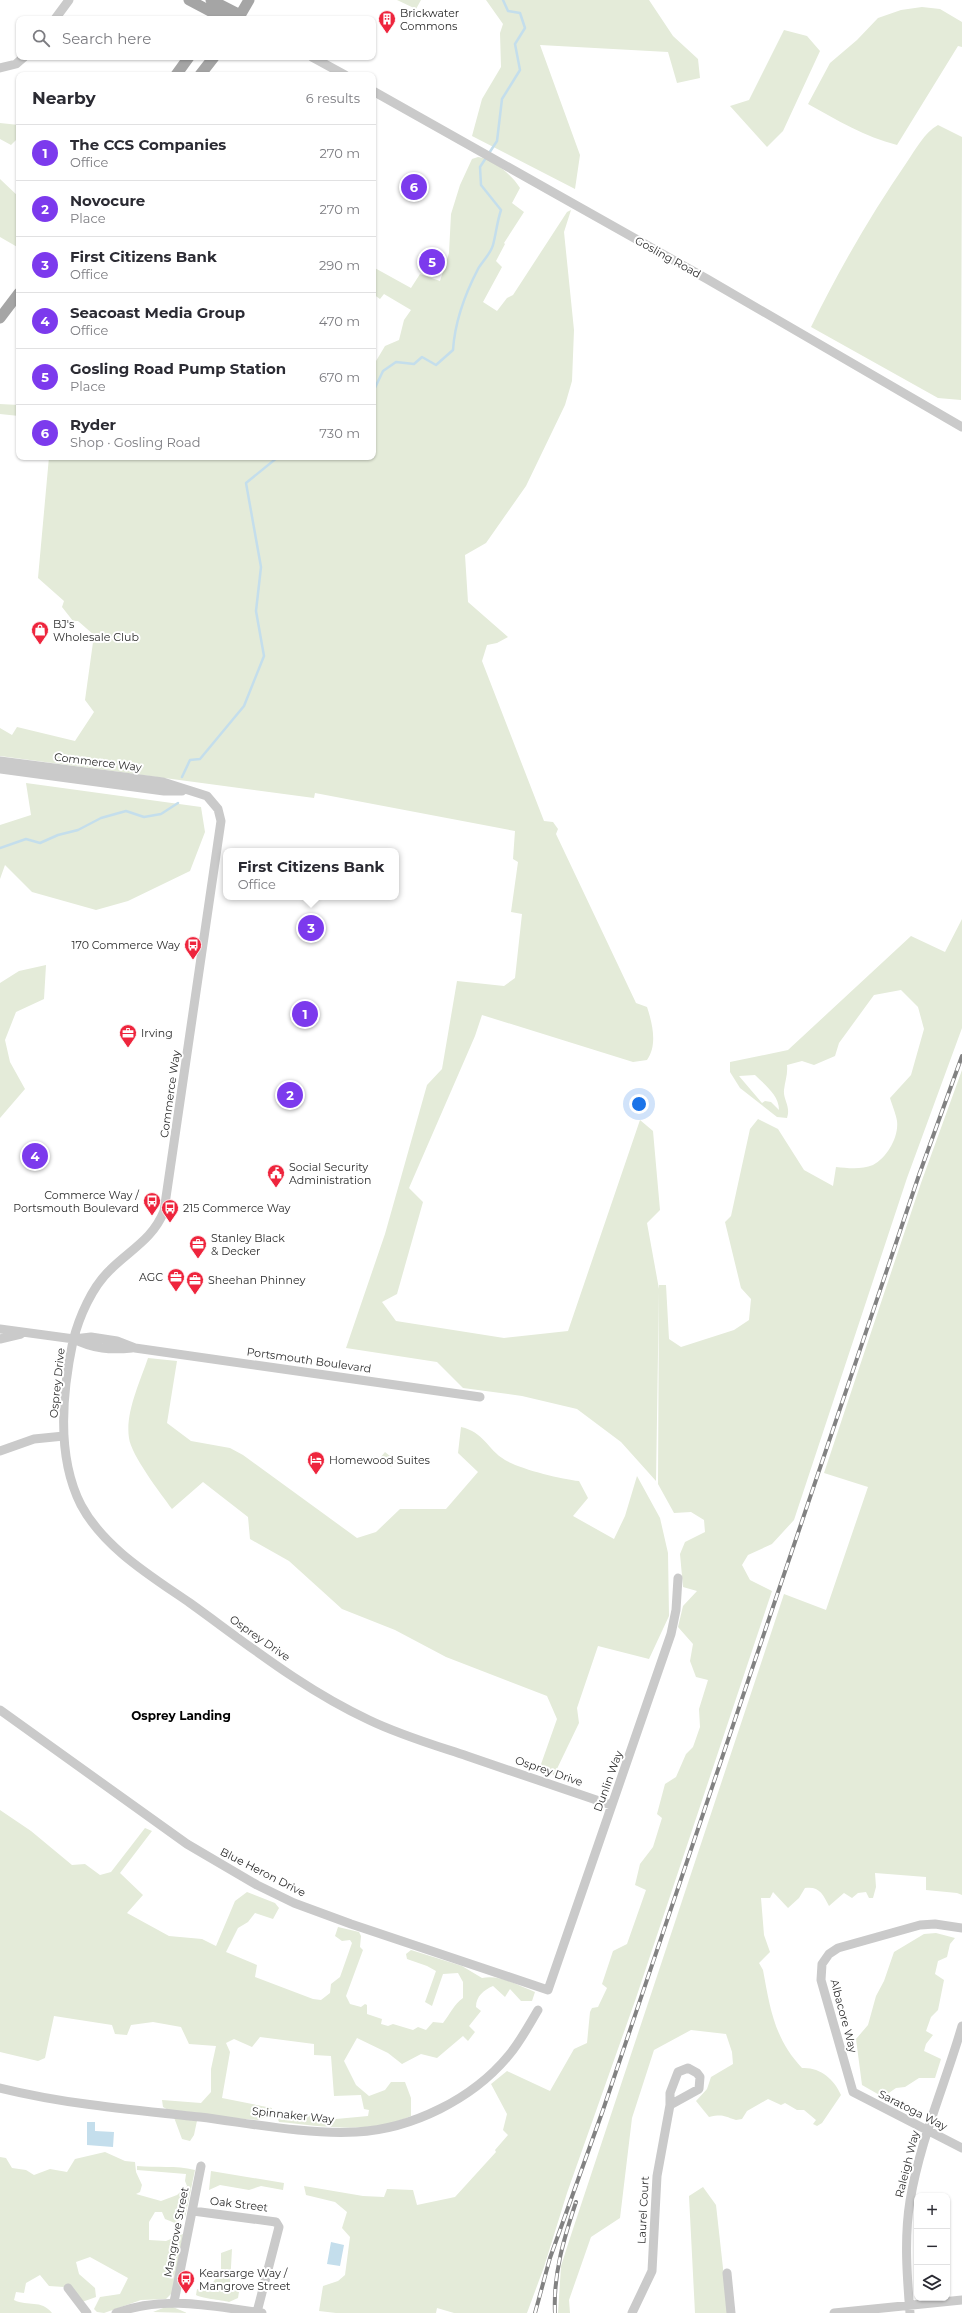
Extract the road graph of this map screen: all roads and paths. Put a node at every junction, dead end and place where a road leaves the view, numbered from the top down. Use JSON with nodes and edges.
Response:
{"nodes":[{"id":1,"x":69,"y":0,"type":"edge"},
{"id":2,"x":189,"y":0,"type":"edge"},
{"id":3,"x":211,"y":0,"type":"edge"},
{"id":4,"x":249,"y":0,"type":"edge"},
{"id":5,"x":222,"y":12,"type":"edge"},
{"id":6,"x":57,"y":16,"type":"edge"},
{"id":7,"x":235,"y":16,"type":"edge"},
{"id":8,"x":242,"y":16,"type":"edge"},
{"id":9,"x":21,"y":60,"type":"edge"},
{"id":10,"x":187,"y":60,"type":"edge"},
{"id":11,"x":212,"y":60,"type":"edge"},
{"id":12,"x":317,"y":60,"type":"edge"},
{"id":13,"x":0,"y":68,"type":"edge"},
{"id":14,"x":178,"y":72,"type":"edge"},
{"id":15,"x":202,"y":72,"type":"edge"},
{"id":16,"x":339,"y":72,"type":"edge"},
{"id":17,"x":376,"y":93,"type":"edge"},
{"id":18,"x":16,"y":297,"type":"edge"},
{"id":19,"x":0,"y":318,"type":"edge"},
{"id":20,"x":962,"y":426,"type":"edge"},
{"id":21,"x":0,"y":761,"type":"edge"},
{"id":22,"x":0,"y":769,"type":"edge"},
{"id":23,"x":191,"y":791,"type":"junction"},
{"id":24,"x":0,"y":1329,"type":"edge"},
{"id":25,"x":22,"y":1334,"type":"junction"},
{"id":26,"x":0,"y":1339,"type":"edge"},
{"id":27,"x":74,"y":1339,"type":"junction"},
{"id":28,"x":480,"y":1397,"type":"dead end"},
{"id":29,"x":64,"y":1436,"type":"junction"},
{"id":30,"x":0,"y":1451,"type":"edge"},
{"id":31,"x":678,"y":1578,"type":"dead end"},
{"id":32,"x":0,"y":1710,"type":"edge"},
{"id":33,"x":611,"y":1805,"type":"junction"},
{"id":34,"x":962,"y":1928,"type":"edge"},
{"id":35,"x":548,"y":1990,"type":"joint"},
{"id":36,"x":538,"y":2010,"type":"dead end"},
{"id":37,"x":962,"y":2026,"type":"edge"},
{"id":38,"x":0,"y":2088,"type":"edge"},
{"id":39,"x":853,"y":2092,"type":"joint"},
{"id":40,"x":670,"y":2105,"type":"dead end"},
{"id":41,"x":927,"y":2131,"type":"junction"},
{"id":42,"x":962,"y":2148,"type":"edge"},
{"id":43,"x":201,"y":2166,"type":"dead end"},
{"id":44,"x":193,"y":2211,"type":"junction"},
{"id":45,"x":727,"y":2273,"type":"dead end"},
{"id":46,"x":68,"y":2288,"type":"dead end"},
{"id":47,"x":962,"y":2300,"type":"edge"},
{"id":48,"x":174,"y":2302,"type":"junction"},
{"id":49,"x":909,"y":2309,"type":"edge"},
{"id":50,"x":87,"y":2313,"type":"edge"},
{"id":51,"x":116,"y":2313,"type":"edge"},
{"id":52,"x":260,"y":2313,"type":"edge"},
{"id":53,"x":632,"y":2313,"type":"edge"},
{"id":54,"x":731,"y":2313,"type":"edge"},
{"id":55,"x":834,"y":2313,"type":"edge"}],
"edges":[{"from":1,"to":6,"type":"street"},
{"from":2,"to":5,"type":"main road"},
{"from":3,"to":5,"type":"main road"},
{"from":4,"to":8,"type":"main road"},
{"from":5,"to":7,"type":"main road"},
{"from":9,"to":13,"type":"street"},
{"from":10,"to":14,"type":"main road"},
{"from":11,"to":15,"type":"main road"},
{"from":12,"to":16,"type":"street"},
{"from":17,"to":20,"type":"street","name":"Gosling Road"},
{"from":18,"to":19,"type":"main road"},
{"from":21,"to":23,"type":"street","name":"Commerce Way"},
{"from":22,"to":23,"type":"street","name":"Commerce Way"},
{"from":23,"to":27,"type":"street","name":"Commerce Way"},
{"from":24,"to":25,"type":"street","name":"Portsmouth Boulevard"},
{"from":25,"to":26,"type":"street","name":"Portsmouth Boulevard"},
{"from":25,"to":27,"type":"street","name":"Portsmouth Boulevard"},
{"from":27,"to":28,"type":"street","name":"Portsmouth Boulevard"},
{"from":27,"to":29,"type":"street","name":"Osprey Drive"},
{"from":29,"to":30,"type":"street"},
{"from":29,"to":33,"type":"street","name":"Osprey Drive"},
{"from":31,"to":33,"type":"street","name":"Dunlin Way"},
{"from":32,"to":35,"type":"street","name":"Blue Heron Drive"},
{"from":33,"to":35,"type":"street","name":"Dunlin Way"},
{"from":34,"to":39,"type":"street","name":"Albacore Way"},
{"from":36,"to":38,"type":"street","name":"Spinnaker Way"},
{"from":37,"to":41,"type":"street","name":"Raleigh Way"},
{"from":39,"to":41,"type":"street","name":"Saratoga Way"},
{"from":40,"to":53,"type":"street","name":"Laurel Court"},
{"from":41,"to":42,"type":"street","name":"Saratoga Way"},
{"from":41,"to":49,"type":"street","name":"Raleigh Way"},
{"from":43,"to":44,"type":"street","name":"Mangrove Street"},
{"from":44,"to":48,"type":"street","name":"Mangrove Street"},
{"from":44,"to":52,"type":"street","name":"Oak Street"},
{"from":45,"to":54,"type":"street"},
{"from":46,"to":50,"type":"street"},
{"from":47,"to":49,"type":"street"},
{"from":48,"to":51,"type":"street"},
{"from":48,"to":52,"type":"street"},
{"from":49,"to":55,"type":"street"}]}
